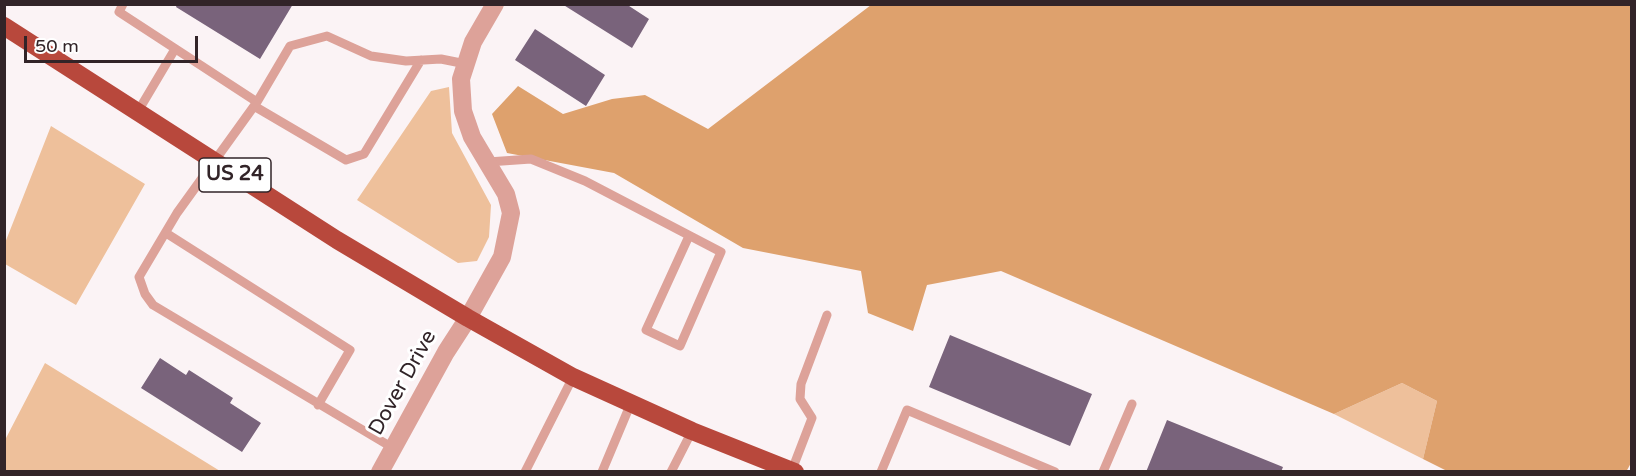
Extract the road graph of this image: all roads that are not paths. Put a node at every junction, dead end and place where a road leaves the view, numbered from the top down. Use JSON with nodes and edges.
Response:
{"nodes":[{"id":1,"x":123,"y":4,"type":"edge"},
{"id":2,"x":495,"y":4,"type":"edge"},
{"id":3,"x":4,"y":26,"type":"edge"},
{"id":4,"x":175,"y":49,"type":"junction"},
{"id":5,"x":421,"y":60,"type":"junction"},
{"id":6,"x":466,"y":64,"type":"junction"},
{"id":7,"x":255,"y":104,"type":"junction"},
{"id":8,"x":137,"y":113,"type":"junction"},
{"id":9,"x":213,"y":161,"type":"junction"},
{"id":10,"x":488,"y":162,"type":"junction"},
{"id":11,"x":166,"y":233,"type":"junction"},
{"id":12,"x":689,"y":236,"type":"junction"},
{"id":13,"x":827,"y":315,"type":"dead end"},
{"id":14,"x":468,"y":318,"type":"junction"},
{"id":15,"x":573,"y":377,"type":"junction"},
{"id":16,"x":631,"y":403,"type":"junction"},
{"id":17,"x":1132,"y":404,"type":"dead end"},
{"id":18,"x":318,"y":405,"type":"junction"},
{"id":19,"x":692,"y":431,"type":"junction"},
{"id":20,"x":393,"y":448,"type":"junction"},
{"id":21,"x":380,"y":471,"type":"edge"},
{"id":22,"x":525,"y":471,"type":"edge"},
{"id":23,"x":602,"y":471,"type":"edge"},
{"id":24,"x":671,"y":471,"type":"edge"},
{"id":25,"x":793,"y":471,"type":"edge"},
{"id":26,"x":881,"y":471,"type":"edge"},
{"id":27,"x":1055,"y":471,"type":"edge"},
{"id":28,"x":1103,"y":471,"type":"edge"}],
"edges":[{"from":1,"to":4,"type":"lane"},
{"from":2,"to":6,"type":"street","name":"Dover Drive"},
{"from":3,"to":8,"type":"highway","number":"US 24"},
{"from":4,"to":7,"type":"lane"},
{"from":4,"to":8,"type":"lane"},
{"from":5,"to":6,"type":"lane"},
{"from":5,"to":7,"type":"lane"},
{"from":5,"to":7,"type":"lane"},
{"from":6,"to":10,"type":"street","name":"Dover Drive"},
{"from":7,"to":9,"type":"lane"},
{"from":8,"to":9,"type":"highway","number":"US 24"},
{"from":9,"to":11,"type":"lane"},
{"from":9,"to":14,"type":"highway","number":"US 24"},
{"from":10,"to":12,"type":"lane"},
{"from":10,"to":14,"type":"street","name":"Dover Drive"},
{"from":11,"to":18,"type":"lane"},
{"from":11,"to":18,"type":"lane"},
{"from":12,"to":12,"type":"lane"},
{"from":13,"to":25,"type":"lane"},
{"from":14,"to":15,"type":"highway","number":"US 24"},
{"from":14,"to":20,"type":"street","name":"Dover Drive"},
{"from":15,"to":16,"type":"highway","number":"US 24"},
{"from":15,"to":22,"type":"lane"},
{"from":16,"to":19,"type":"highway","number":"US 24"},
{"from":16,"to":23,"type":"lane"},
{"from":17,"to":28,"type":"lane"},
{"from":18,"to":20,"type":"lane"},
{"from":19,"to":24,"type":"lane"},
{"from":19,"to":25,"type":"highway","number":"US 24"},
{"from":20,"to":21,"type":"street","name":"Dover Drive"},
{"from":26,"to":27,"type":"lane"}]}
